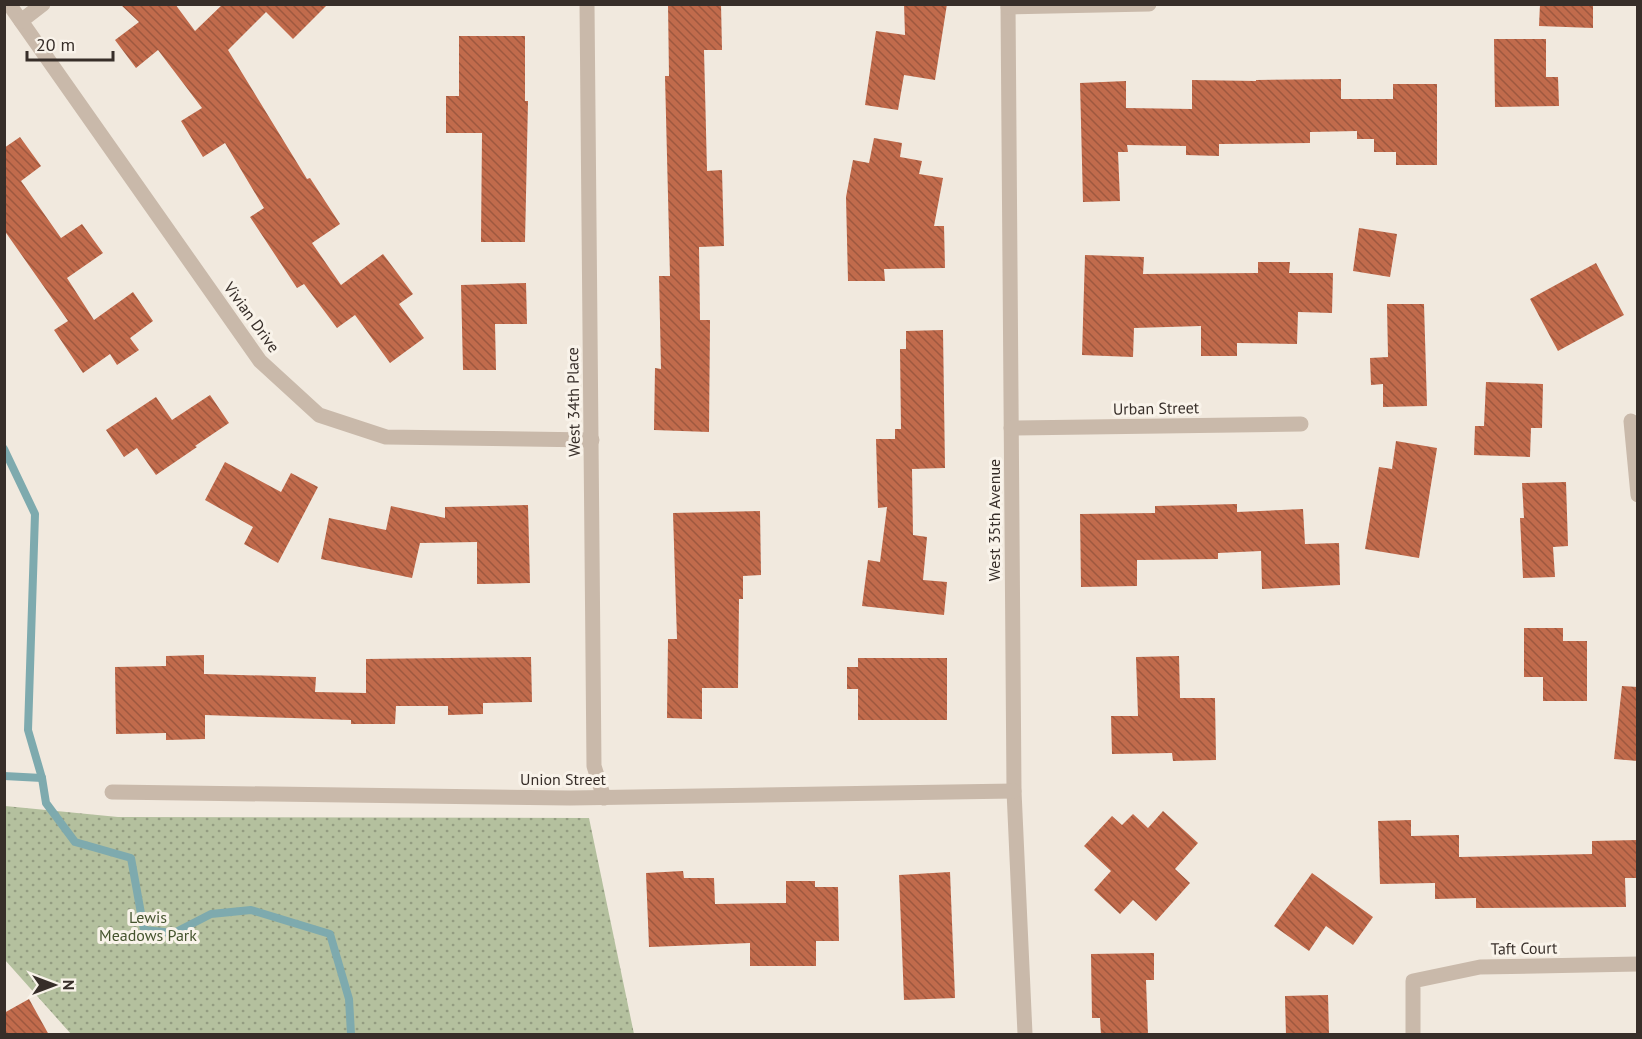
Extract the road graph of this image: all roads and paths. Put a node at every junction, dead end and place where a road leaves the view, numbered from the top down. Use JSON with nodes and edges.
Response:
{"nodes":[{"id":1,"x":9,"y":4,"type":"edge"},
{"id":2,"x":43,"y":4,"type":"edge"},
{"id":3,"x":587,"y":4,"type":"edge"},
{"id":4,"x":1149,"y":4,"type":"edge"},
{"id":5,"x":1008,"y":6,"type":"edge"},
{"id":6,"x":21,"y":21,"type":"junction"},
{"id":7,"x":1631,"y":421,"type":"dead end"},
{"id":8,"x":1301,"y":424,"type":"dead end"},
{"id":9,"x":1011,"y":428,"type":"junction"},
{"id":10,"x":592,"y":440,"type":"junction"},
{"id":11,"x":1638,"y":495,"type":"edge"},
{"id":12,"x":1014,"y":790,"type":"junction"},
{"id":13,"x":112,"y":792,"type":"dead end"},
{"id":14,"x":604,"y":798,"type":"junction"},
{"id":15,"x":1638,"y":964,"type":"edge"},
{"id":16,"x":1025,"y":1035,"type":"edge"},
{"id":17,"x":1413,"y":1035,"type":"edge"}],
"edges":[{"from":1,"to":6,"type":"street","name":"Vivian Drive"},
{"from":2,"to":6,"type":"street"},
{"from":3,"to":10,"type":"street","name":"West 34th Place"},
{"from":4,"to":5,"type":"street"},
{"from":5,"to":9,"type":"street","name":"West 35th Avenue"},
{"from":6,"to":10,"type":"street","name":"Vivian Drive"},
{"from":7,"to":11,"type":"street"},
{"from":8,"to":9,"type":"street","name":"Urban Street"},
{"from":9,"to":12,"type":"street","name":"West 35th Avenue"},
{"from":10,"to":14,"type":"street","name":"West 34th Place"},
{"from":12,"to":14,"type":"street","name":"Union Street"},
{"from":12,"to":16,"type":"street","name":"West 35th Avenue"},
{"from":13,"to":14,"type":"street","name":"Union Street"},
{"from":15,"to":17,"type":"street","name":"Taft Court"}]}
